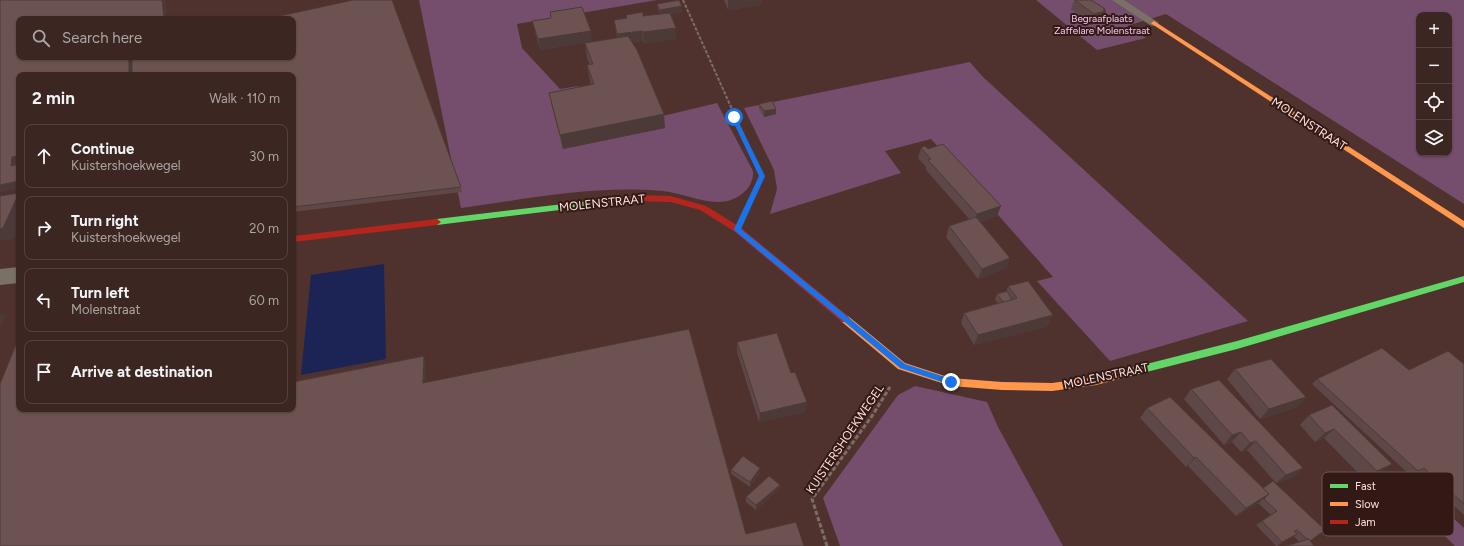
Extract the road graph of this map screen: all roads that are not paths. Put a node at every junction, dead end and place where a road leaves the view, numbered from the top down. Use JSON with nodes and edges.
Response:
{"nodes":[{"id":1,"x":1117,"y":0,"type":"edge"},
{"id":2,"x":1154,"y":23,"type":"joint"},
{"id":3,"x":1464,"y":225,"type":"edge"},
{"id":4,"x":296,"y":239,"type":"edge"},
{"id":5,"x":16,"y":275,"type":"edge"},
{"id":6,"x":0,"y":277,"type":"edge"},
{"id":7,"x":1464,"y":279,"type":"edge"}],
"edges":[{"from":1,"to":2,"type":"lane"},
{"from":2,"to":3,"type":"street","name":"MOLENSTRAAT"},
{"from":4,"to":7,"type":"street","name":"MOLENSTRAAT"},
{"from":5,"to":6,"type":"street"}]}
